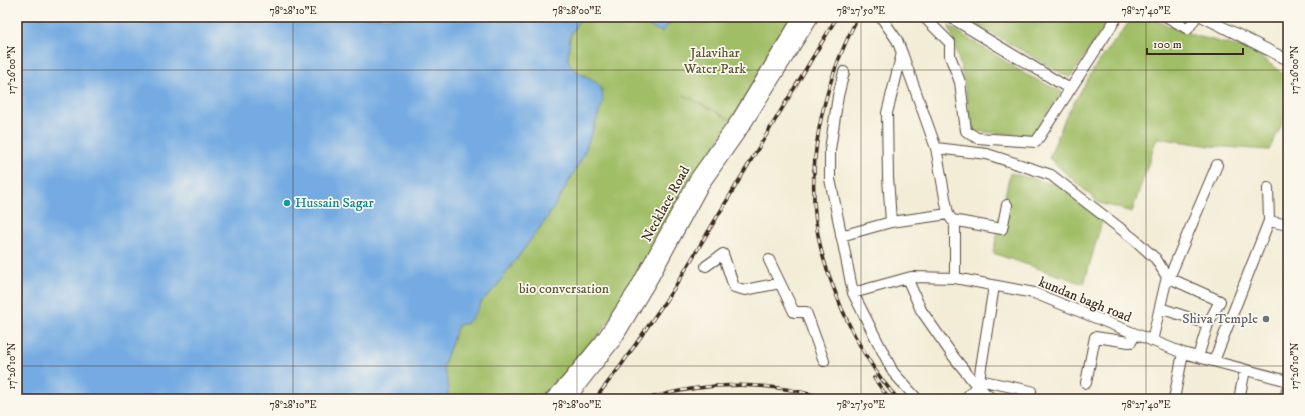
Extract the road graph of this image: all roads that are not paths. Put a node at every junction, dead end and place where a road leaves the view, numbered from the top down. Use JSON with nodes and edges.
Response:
{"nodes":[{"id":1,"x":812,"y":17,"type":"edge"},
{"id":2,"x":881,"y":17,"type":"edge"},
{"id":3,"x":924,"y":17,"type":"edge"},
{"id":4,"x":950,"y":17,"type":"edge"},
{"id":5,"x":1117,"y":17,"type":"edge"},
{"id":6,"x":1167,"y":17,"type":"edge"},
{"id":7,"x":1196,"y":17,"type":"edge"},
{"id":8,"x":1203,"y":17,"type":"edge"},
{"id":9,"x":801,"y":23,"type":"edge"},
{"id":10,"x":902,"y":54,"type":"junction"},
{"id":11,"x":1288,"y":60,"type":"edge"},
{"id":12,"x":844,"y":72,"type":"dead end"},
{"id":13,"x":1070,"y":89,"type":"junction"},
{"id":14,"x":936,"y":148,"type":"junction"},
{"id":15,"x":1217,"y":165,"type":"dead end"},
{"id":16,"x":1268,"y":188,"type":"dead end"},
{"id":17,"x":1007,"y":205,"type":"dead end"},
{"id":18,"x":952,"y":218,"type":"junction"},
{"id":19,"x":1269,"y":221,"type":"junction"},
{"id":20,"x":891,"y":222,"type":"junction"},
{"id":21,"x":1288,"y":225,"type":"edge"},
{"id":22,"x":841,"y":236,"type":"junction"},
{"id":23,"x":769,"y":260,"type":"dead end"},
{"id":24,"x":706,"y":266,"type":"dead end"},
{"id":25,"x":907,"y":278,"type":"junction"},
{"id":26,"x":955,"y":278,"type":"junction"},
{"id":27,"x":1168,"y":278,"type":"junction"},
{"id":28,"x":780,"y":283,"type":"junction"},
{"id":29,"x":994,"y":286,"type":"junction"},
{"id":30,"x":853,"y":293,"type":"junction"},
{"id":31,"x":1160,"y":308,"type":"junction"},
{"id":32,"x":1208,"y":324,"type":"junction"},
{"id":33,"x":1135,"y":334,"type":"junction"},
{"id":34,"x":1152,"y":341,"type":"junction"},
{"id":35,"x":1183,"y":353,"type":"junction"},
{"id":36,"x":1198,"y":357,"type":"junction"},
{"id":37,"x":824,"y":360,"type":"dead end"},
{"id":38,"x":1214,"y":361,"type":"junction"},
{"id":39,"x":1245,"y":370,"type":"junction"},
{"id":40,"x":1288,"y":381,"type":"edge"},
{"id":41,"x":978,"y":383,"type":"junction"},
{"id":42,"x":1086,"y":383,"type":"dead end"},
{"id":43,"x":1288,"y":386,"type":"edge"},
{"id":44,"x":1031,"y":392,"type":"dead end"},
{"id":45,"x":551,"y":399,"type":"edge"},
{"id":46,"x":566,"y":399,"type":"edge"},
{"id":47,"x":917,"y":399,"type":"edge"},
{"id":48,"x":965,"y":399,"type":"edge"},
{"id":49,"x":992,"y":399,"type":"edge"},
{"id":50,"x":1174,"y":399,"type":"edge"},
{"id":51,"x":1239,"y":399,"type":"edge"},
{"id":52,"x":1285,"y":399,"type":"edge"}],
"edges":[{"from":1,"to":9,"type":"main road","name":"Necklace Road"},
{"from":2,"to":10,"type":"street"},
{"from":3,"to":13,"type":"street"},
{"from":4,"to":13,"type":"street"},
{"from":5,"to":13,"type":"street"},
{"from":6,"to":7,"type":"street"},
{"from":8,"to":11,"type":"street"},
{"from":9,"to":45,"type":"main road","name":"Necklace Road"},
{"from":9,"to":46,"type":"main road","name":"Necklace Road"},
{"from":10,"to":14,"type":"street"},
{"from":10,"to":20,"type":"street"},
{"from":12,"to":22,"type":"street"},
{"from":14,"to":18,"type":"street"},
{"from":14,"to":27,"type":"street"},
{"from":15,"to":27,"type":"street"},
{"from":16,"to":19,"type":"street"},
{"from":17,"to":18,"type":"street"},
{"from":18,"to":20,"type":"street"},
{"from":18,"to":26,"type":"street"},
{"from":19,"to":21,"type":"street"},
{"from":19,"to":38,"type":"street"},
{"from":20,"to":22,"type":"street"},
{"from":22,"to":30,"type":"street"},
{"from":23,"to":28,"type":"street"},
{"from":24,"to":28,"type":"street"},
{"from":25,"to":26,"type":"street","name":"kundan bagh road"},
{"from":25,"to":30,"type":"street","name":"kundan bagh road"},
{"from":25,"to":41,"type":"street"},
{"from":26,"to":29,"type":"street","name":"kundan bagh road"},
{"from":27,"to":31,"type":"street"},
{"from":27,"to":32,"type":"street"},
{"from":28,"to":37,"type":"street"},
{"from":29,"to":33,"type":"street","name":"kundan bagh road"},
{"from":29,"to":41,"type":"street"},
{"from":30,"to":47,"type":"street"},
{"from":31,"to":32,"type":"street"},
{"from":31,"to":34,"type":"street"},
{"from":32,"to":36,"type":"street"},
{"from":33,"to":34,"type":"street","name":"kundan bagh road"},
{"from":33,"to":42,"type":"street"},
{"from":34,"to":35,"type":"street","name":"kundan bagh road"},
{"from":35,"to":36,"type":"street","name":"kundan bagh road"},
{"from":35,"to":50,"type":"street"},
{"from":36,"to":38,"type":"street","name":"kundan bagh road"},
{"from":38,"to":39,"type":"street","name":"kundan bagh road"},
{"from":39,"to":40,"type":"street","name":"kundan bagh road"},
{"from":39,"to":51,"type":"street"},
{"from":41,"to":44,"type":"street"},
{"from":41,"to":48,"type":"street"},
{"from":41,"to":49,"type":"street"},
{"from":43,"to":52,"type":"street"}]}
